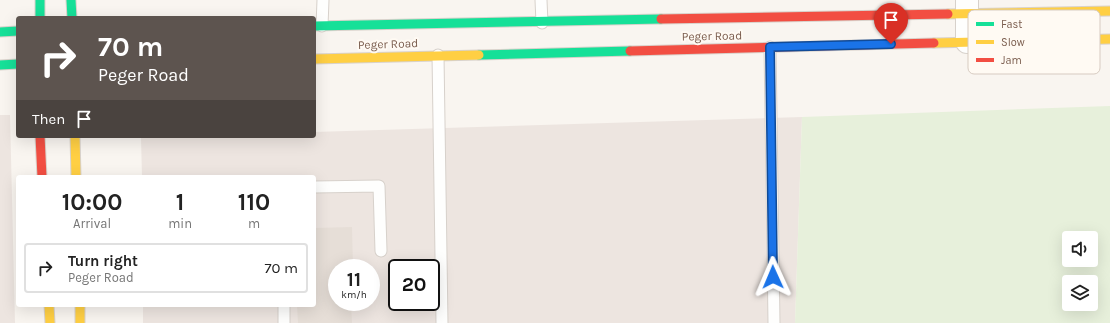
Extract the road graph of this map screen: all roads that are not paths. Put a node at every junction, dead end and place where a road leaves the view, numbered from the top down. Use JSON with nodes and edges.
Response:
{"nodes":[{"id":1,"x":40,"y":0,"type":"edge"},
{"id":2,"x":71,"y":0,"type":"edge"},
{"id":3,"x":323,"y":0,"type":"edge"},
{"id":4,"x":541,"y":0,"type":"edge"},
{"id":5,"x":967,"y":7,"type":"edge"},
{"id":6,"x":1074,"y":10,"type":"edge"},
{"id":7,"x":1100,"y":11,"type":"edge"},
{"id":8,"x":1110,"y":11,"type":"edge"},
{"id":9,"x":40,"y":16,"type":"edge"},
{"id":10,"x":72,"y":16,"type":"edge"},
{"id":11,"x":542,"y":23,"type":"junction"},
{"id":12,"x":318,"y":26,"type":"edge"},
{"id":13,"x":16,"y":31,"type":"edge"},
{"id":14,"x":0,"y":32,"type":"edge"},
{"id":15,"x":1100,"y":39,"type":"edge"},
{"id":16,"x":1110,"y":39,"type":"edge"},
{"id":17,"x":967,"y":42,"type":"joint"},
{"id":18,"x":770,"y":47,"type":"junction"},
{"id":19,"x":438,"y":55,"type":"junction"},
{"id":20,"x":316,"y":59,"type":"edge"},
{"id":21,"x":16,"y":64,"type":"edge"},
{"id":22,"x":0,"y":65,"type":"edge"},
{"id":23,"x":40,"y":138,"type":"edge"},
{"id":24,"x":75,"y":138,"type":"edge"},
{"id":25,"x":42,"y":175,"type":"edge"},
{"id":26,"x":76,"y":175,"type":"edge"},
{"id":27,"x":316,"y":187,"type":"edge"},
{"id":28,"x":381,"y":251,"type":"dead end"},
{"id":29,"x":49,"y":307,"type":"edge"},
{"id":30,"x":80,"y":307,"type":"edge"},
{"id":31,"x":284,"y":307,"type":"edge"},
{"id":32,"x":50,"y":323,"type":"edge"},
{"id":33,"x":80,"y":323,"type":"edge"},
{"id":34,"x":284,"y":323,"type":"edge"},
{"id":35,"x":442,"y":323,"type":"edge"},
{"id":36,"x":774,"y":323,"type":"edge"}],
"edges":[{"from":1,"to":9,"type":"main road"},
{"from":2,"to":10,"type":"main road"},
{"from":3,"to":12,"type":"lane"},
{"from":4,"to":11,"type":"lane"},
{"from":5,"to":6,"type":"main road","name":"Peger Road"},
{"from":5,"to":11,"type":"main road","name":"Peger Road"},
{"from":5,"to":17,"type":"street"},
{"from":7,"to":8,"type":"main road","name":"Peger Road"},
{"from":11,"to":12,"type":"main road","name":"Peger Road"},
{"from":13,"to":14,"type":"main road"},
{"from":15,"to":16,"type":"main road","name":"Peger Road"},
{"from":17,"to":18,"type":"main road","name":"Peger Road"},
{"from":18,"to":19,"type":"main road","name":"Peger Road"},
{"from":18,"to":36,"type":"lane"},
{"from":19,"to":20,"type":"main road","name":"Peger Road"},
{"from":19,"to":35,"type":"lane"},
{"from":21,"to":22,"type":"main road"},
{"from":23,"to":25,"type":"main road"},
{"from":24,"to":26,"type":"main road"},
{"from":27,"to":28,"type":"lane"},
{"from":29,"to":32,"type":"main road"},
{"from":30,"to":33,"type":"main road"},
{"from":31,"to":34,"type":"lane"}]}
